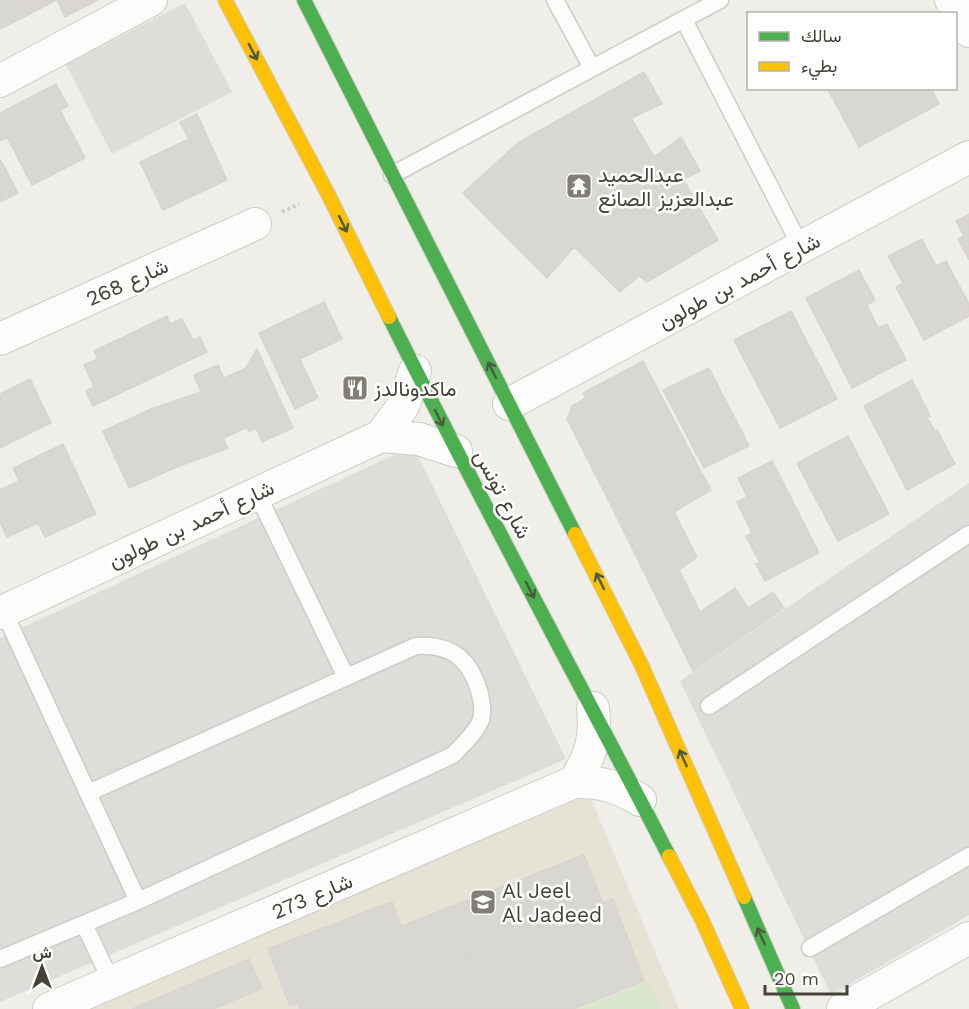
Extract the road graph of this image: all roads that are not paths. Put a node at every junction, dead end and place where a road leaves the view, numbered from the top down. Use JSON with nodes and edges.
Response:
{"nodes":[{"id":1,"x":150,"y":0,"type":"edge"},
{"id":2,"x":225,"y":0,"type":"edge"},
{"id":3,"x":555,"y":0,"type":"edge"},
{"id":4,"x":720,"y":0,"type":"edge"},
{"id":5,"x":951,"y":0,"type":"edge"},
{"id":6,"x":298,"y":3,"type":"edge"},
{"id":7,"x":684,"y":20,"type":"junction"},
{"id":8,"x":969,"y":31,"type":"edge"},
{"id":9,"x":592,"y":68,"type":"junction"},
{"id":10,"x":0,"y":81,"type":"edge"},
{"id":11,"x":969,"y":157,"type":"edge"},
{"id":12,"x":392,"y":175,"type":"junction"},
{"id":13,"x":255,"y":224,"type":"road end"},
{"id":14,"x":801,"y":248,"type":"junction"},
{"id":15,"x":0,"y":339,"type":"edge"},
{"id":16,"x":415,"y":371,"type":"junction"},
{"id":17,"x":509,"y":404,"type":"junction"},
{"id":18,"x":381,"y":436,"type":"junction"},
{"id":19,"x":456,"y":451,"type":"junction"},
{"id":20,"x":256,"y":494,"type":"junction"},
{"id":21,"x":969,"y":534,"type":"edge"},
{"id":22,"x":2,"y":613,"type":"edge"},
{"id":23,"x":346,"y":677,"type":"junction"},
{"id":24,"x":709,"y":706,"type":"dead end"},
{"id":25,"x":593,"y":708,"type":"junction"},
{"id":26,"x":574,"y":782,"type":"junction"},
{"id":27,"x":88,"y":793,"type":"junction"},
{"id":28,"x":640,"y":800,"type":"junction"},
{"id":29,"x":969,"y":856,"type":"edge"},
{"id":30,"x":138,"y":901,"type":"junction"},
{"id":31,"x":84,"y":924,"type":"junction"},
{"id":32,"x":969,"y":938,"type":"edge"},
{"id":33,"x":810,"y":948,"type":"dead end"},
{"id":34,"x":0,"y":959,"type":"edge"},
{"id":35,"x":112,"y":983,"type":"junction"},
{"id":36,"x":736,"y":992,"type":"junction"},
{"id":37,"x":49,"y":1009,"type":"edge"},
{"id":38,"x":742,"y":1009,"type":"edge"},
{"id":39,"x":747,"y":1009,"type":"edge"},
{"id":40,"x":793,"y":1009,"type":"edge"},
{"id":41,"x":843,"y":1009,"type":"edge"}],
"edges":[{"from":1,"to":10,"type":"street"},
{"from":2,"to":16,"type":"main road","name":"شارع تونس","one_way":true},
{"from":3,"to":9,"type":"lane"},
{"from":4,"to":7,"type":"lane"},
{"from":5,"to":8,"type":"street"},
{"from":6,"to":12,"type":"main road"},
{"from":7,"to":9,"type":"lane"},
{"from":7,"to":14,"type":"lane"},
{"from":9,"to":12,"type":"lane"},
{"from":11,"to":14,"type":"street","name":"شارع أحمد بن طولون"},
{"from":17,"to":12,"type":"main road","one_way":true},
{"from":13,"to":15,"type":"street","name":"شارع 268"},
{"from":14,"to":17,"type":"street","name":"شارع أحمد بن طولون"},
{"from":16,"to":18,"type":"street","name":"شارع أحمد بن طولون"},
{"from":16,"to":19,"type":"main road","name":"شارع تونس","one_way":true},
{"from":40,"to":17,"type":"main road","one_way":true},
{"from":18,"to":19,"type":"street","name":"شارع أحمد بن طولون"},
{"from":18,"to":20,"type":"street","name":"شارع أحمد بن طولون"},
{"from":19,"to":25,"type":"main road","name":"شارع تونس","one_way":true},
{"from":20,"to":22,"type":"street","name":"شارع أحمد بن طولون"},
{"from":20,"to":23,"type":"lane"},
{"from":21,"to":24,"type":"lane"},
{"from":22,"to":27,"type":"lane"},
{"from":23,"to":27,"type":"lane"},
{"from":23,"to":30,"type":"lane"},
{"from":25,"to":26,"type":"street"},
{"from":25,"to":28,"type":"main road","name":"شارع تونس"},
{"from":26,"to":28,"type":"street","name":"شارع 273"},
{"from":26,"to":35,"type":"street","name":"شارع 273"},
{"from":27,"to":30,"type":"lane"},
{"from":28,"to":36,"type":"main road","name":"شارع تونس"},
{"from":29,"to":33,"type":"lane"},
{"from":30,"to":31,"type":"lane"},
{"from":31,"to":34,"type":"lane"},
{"from":31,"to":35,"type":"lane"},
{"from":32,"to":41,"type":"street"},
{"from":35,"to":37,"type":"street","name":"شارع 273"},
{"from":36,"to":38,"type":"main road","name":"شارع تونس"},
{"from":36,"to":39,"type":"main road"}]}
